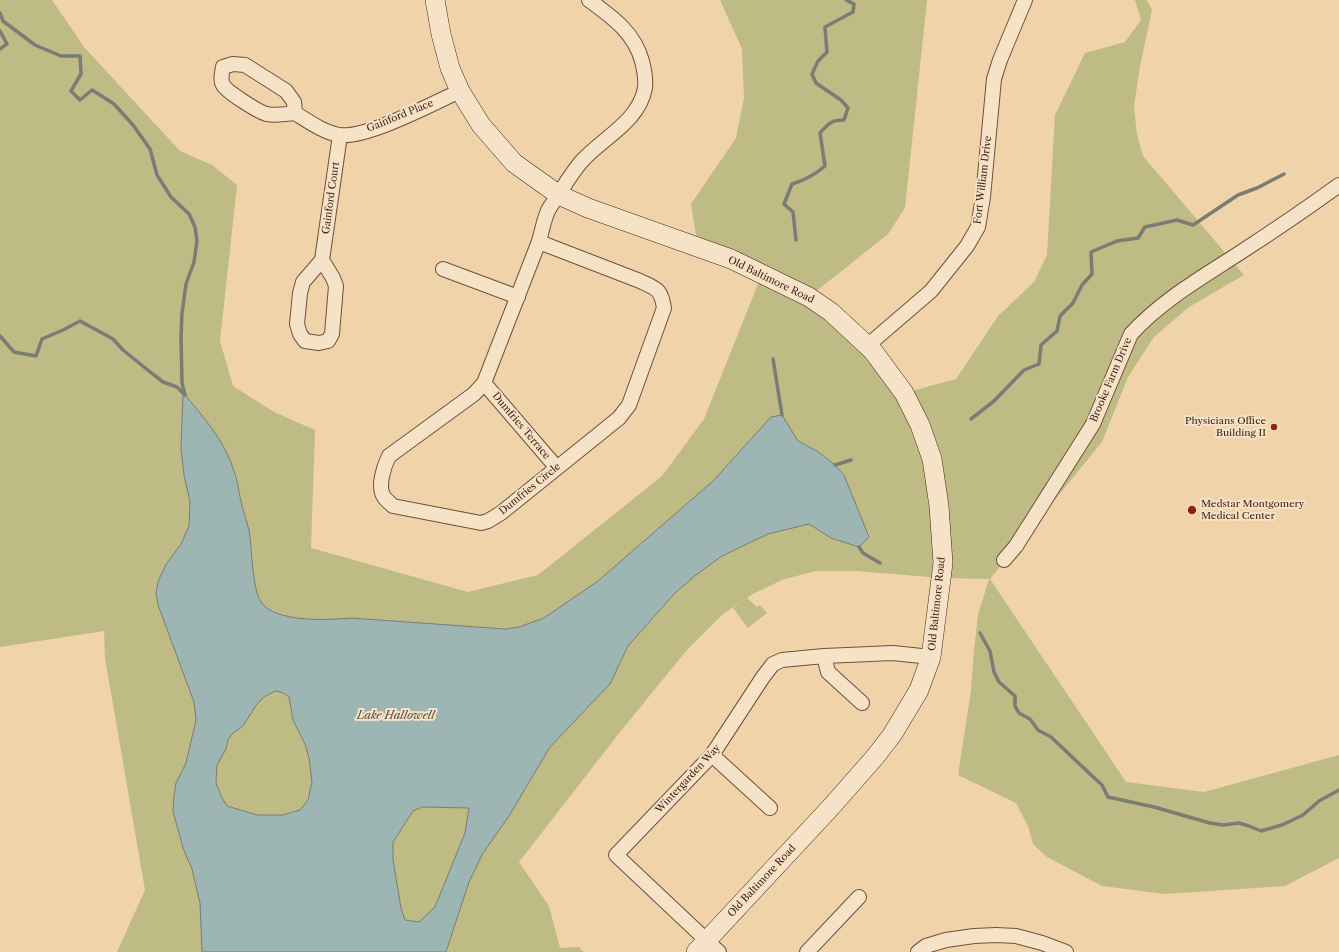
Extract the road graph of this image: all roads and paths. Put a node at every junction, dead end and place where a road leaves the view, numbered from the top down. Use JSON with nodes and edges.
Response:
{"nodes":[{"id":1,"x":435,"y":0,"type":"edge"},
{"id":2,"x":589,"y":0,"type":"edge"},
{"id":3,"x":1026,"y":0,"type":"edge"},
{"id":4,"x":460,"y":91,"type":"junction"},
{"id":5,"x":295,"y":113,"type":"junction"},
{"id":6,"x":340,"y":135,"type":"junction"},
{"id":7,"x":1339,"y":185,"type":"edge"},
{"id":8,"x":559,"y":195,"type":"junction"},
{"id":9,"x":539,"y":242,"type":"junction"},
{"id":10,"x":322,"y":260,"type":"junction"},
{"id":11,"x":443,"y":269,"type":"dead end"},
{"id":12,"x":518,"y":297,"type":"junction"},
{"id":13,"x":867,"y":346,"type":"junction"},
{"id":14,"x":484,"y":383,"type":"junction"},
{"id":15,"x":557,"y":468,"type":"junction"},
{"id":16,"x":1004,"y":560,"type":"dead end"},
{"id":17,"x":824,"y":656,"type":"junction"},
{"id":18,"x":931,"y":657,"type":"junction"},
{"id":19,"x":862,"y":703,"type":"dead end"},
{"id":20,"x":712,"y":755,"type":"junction"},
{"id":21,"x":770,"y":808,"type":"dead end"},
{"id":22,"x":858,"y":897,"type":"dead end"},
{"id":23,"x":707,"y":948,"type":"edge"},
{"id":24,"x":807,"y":952,"type":"edge"},
{"id":25,"x":918,"y":952,"type":"edge"},
{"id":26,"x":1066,"y":952,"type":"edge"}],
"edges":[{"from":1,"to":4,"type":"street","name":"Old Baltimore Road"},
{"from":2,"to":8,"type":"street","name":"Dumfries Circle"},
{"from":3,"to":13,"type":"street","name":"Fort William Drive"},
{"from":4,"to":6,"type":"street","name":"Gainford Place"},
{"from":4,"to":8,"type":"street","name":"Old Baltimore Road"},
{"from":5,"to":5,"type":"street"},
{"from":5,"to":6,"type":"street","name":"Gainford Place"},
{"from":6,"to":10,"type":"street","name":"Gainford Court"},
{"from":7,"to":16,"type":"street","name":"Brooke Farm Drive"},
{"from":8,"to":9,"type":"street","name":"Dumfries Circle"},
{"from":8,"to":13,"type":"street","name":"Old Baltimore Road"},
{"from":9,"to":12,"type":"street","name":"Dumfries Circle"},
{"from":9,"to":15,"type":"street","name":"Dumfries Circle"},
{"from":10,"to":10,"type":"street"},
{"from":11,"to":12,"type":"street"},
{"from":12,"to":14,"type":"street","name":"Dumfries Circle"},
{"from":13,"to":18,"type":"street","name":"Old Baltimore Road"},
{"from":14,"to":15,"type":"street","name":"Dumfries Terrace"},
{"from":14,"to":15,"type":"street","name":"Dumfries Circle"},
{"from":17,"to":18,"type":"street","name":"Wintergarden Way"},
{"from":17,"to":19,"type":"street"},
{"from":17,"to":20,"type":"street","name":"Wintergarden Way"},
{"from":18,"to":23,"type":"street","name":"Old Baltimore Road"},
{"from":20,"to":21,"type":"street"},
{"from":20,"to":23,"type":"street","name":"Wintergarden Way"},
{"from":22,"to":24,"type":"street"},
{"from":25,"to":26,"type":"street"}]}
